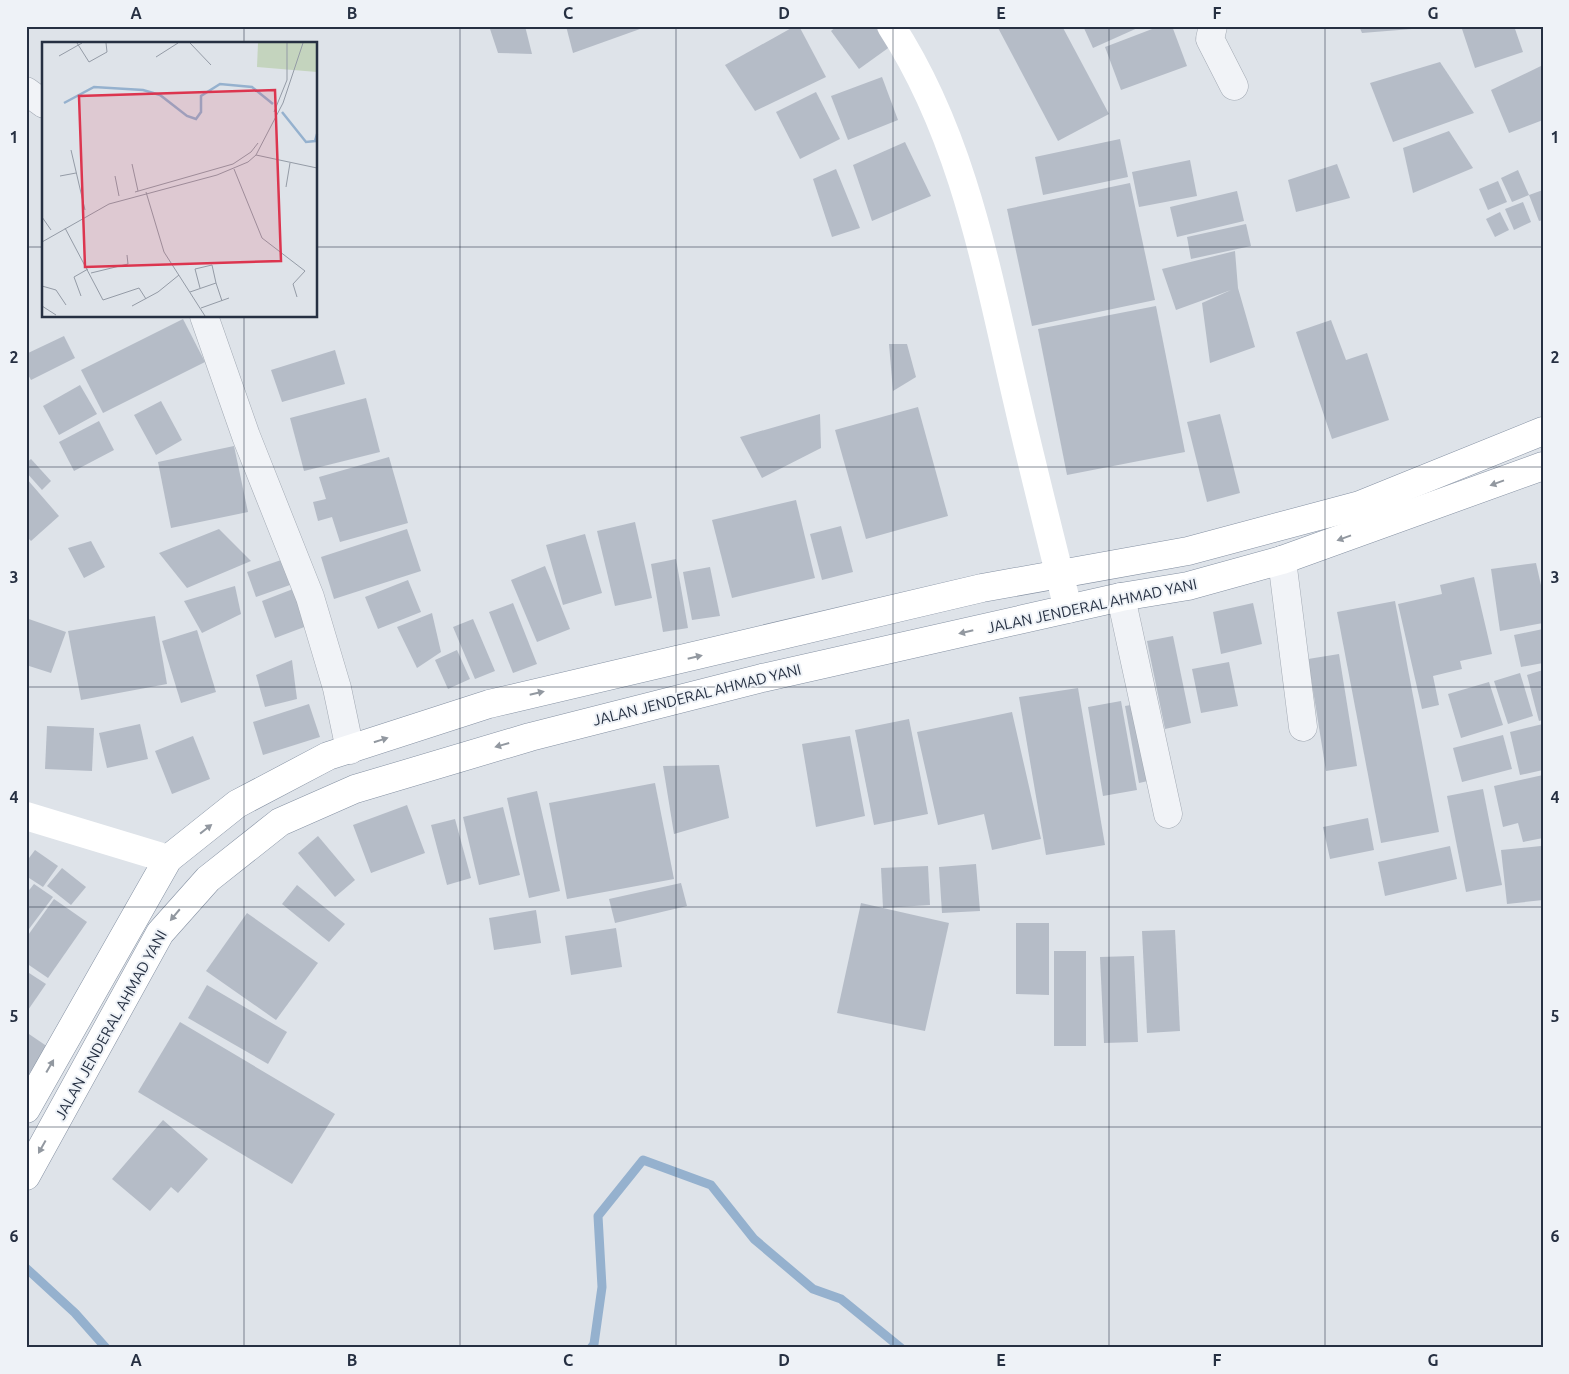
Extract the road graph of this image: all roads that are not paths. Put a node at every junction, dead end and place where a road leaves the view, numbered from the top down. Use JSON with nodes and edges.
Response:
{"nodes":[{"id":1,"x":891,"y":26,"type":"edge"},
{"id":2,"x":1213,"y":26,"type":"edge"},
{"id":3,"x":1234,"y":86,"type":"dead end"},
{"id":4,"x":26,"y":91,"type":"edge"},
{"id":5,"x":42,"y":103,"type":"edge"},
{"id":6,"x":205,"y":318,"type":"edge"},
{"id":7,"x":1543,"y":431,"type":"edge"},
{"id":8,"x":1543,"y":466,"type":"edge"},
{"id":9,"x":1282,"y":560,"type":"junction"},
{"id":10,"x":1060,"y":573,"type":"junction"},
{"id":11,"x":1121,"y":597,"type":"junction"},
{"id":12,"x":1068,"y":609,"type":"junction"},
{"id":13,"x":1303,"y":727,"type":"dead end"},
{"id":14,"x":350,"y":750,"type":"junction"},
{"id":15,"x":1168,"y":814,"type":"dead end"},
{"id":16,"x":26,"y":816,"type":"edge"},
{"id":17,"x":168,"y":859,"type":"junction"},
{"id":18,"x":26,"y":1109,"type":"edge"},
{"id":19,"x":26,"y":1176,"type":"edge"}],
"edges":[{"from":1,"to":10,"type":"main road"},
{"from":2,"to":3,"type":"street"},
{"from":4,"to":5,"type":"street"},
{"from":6,"to":14,"type":"street"},
{"from":7,"to":10,"type":"main road","name":"JALAN JENDERAL AHMAD YANI"},
{"from":8,"to":9,"type":"main road","name":"JALAN JENDERAL AHMAD YANI","one_way":true},
{"from":9,"to":11,"type":"main road","name":"JALAN JENDERAL AHMAD YANI"},
{"from":9,"to":13,"type":"street"},
{"from":10,"to":12,"type":"main road"},
{"from":14,"to":10,"type":"main road","name":"JALAN JENDERAL AHMAD YANI","one_way":true},
{"from":11,"to":12,"type":"main road","name":"JALAN JENDERAL AHMAD YANI"},
{"from":11,"to":15,"type":"street"},
{"from":12,"to":19,"type":"main road","name":"JALAN JENDERAL AHMAD YANI","one_way":true},
{"from":17,"to":14,"type":"main road","name":"JALAN JENDERAL AHMAD YANI","one_way":true},
{"from":16,"to":17,"type":"main road"},
{"from":18,"to":17,"type":"main road","name":"JALAN JENDERAL AHMAD YANI","one_way":true}]}
